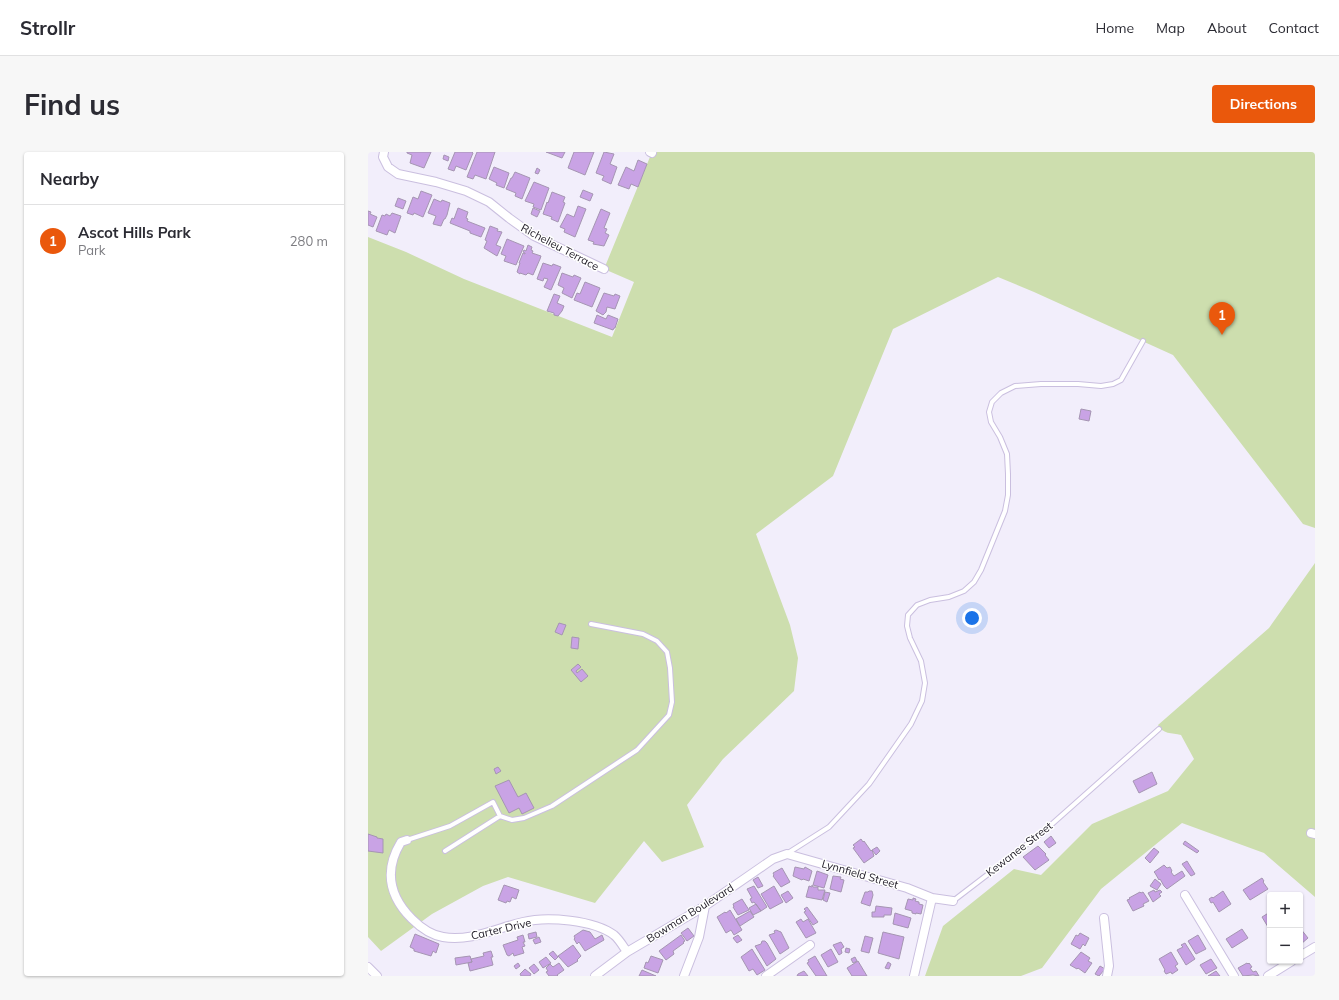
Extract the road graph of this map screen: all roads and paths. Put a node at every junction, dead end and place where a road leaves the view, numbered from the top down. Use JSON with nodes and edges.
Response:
{"nodes":[{"id":1,"x":384,"y":152,"type":"edge"},
{"id":2,"x":604,"y":269,"type":"dead end"},
{"id":3,"x":1143,"y":342,"type":"dead end"},
{"id":4,"x":591,"y":624,"type":"dead end"},
{"id":5,"x":1159,"y":729,"type":"dead end"},
{"id":6,"x":500,"y":816,"type":"junction"},
{"id":7,"x":407,"y":840,"type":"joint"},
{"id":8,"x":445,"y":851,"type":"dead end"},
{"id":9,"x":787,"y":854,"type":"junction"},
{"id":10,"x":1185,"y":895,"type":"dead end"},
{"id":11,"x":932,"y":898,"type":"junction"},
{"id":12,"x":953,"y":901,"type":"joint"},
{"id":13,"x":705,"y":906,"type":"junction"},
{"id":14,"x":1104,"y":918,"type":"dead end"},
{"id":15,"x":810,"y":945,"type":"dead end"},
{"id":16,"x":1315,"y":947,"type":"edge"},
{"id":17,"x":627,"y":952,"type":"junction"},
{"id":18,"x":1303,"y":954,"type":"edge"},
{"id":19,"x":1287,"y":964,"type":"edge"},
{"id":20,"x":368,"y":967,"type":"edge"},
{"id":21,"x":377,"y":976,"type":"edge"},
{"id":22,"x":595,"y":976,"type":"edge"},
{"id":23,"x":684,"y":976,"type":"edge"},
{"id":24,"x":766,"y":976,"type":"edge"},
{"id":25,"x":914,"y":976,"type":"edge"},
{"id":26,"x":1107,"y":976,"type":"edge"},
{"id":27,"x":1234,"y":976,"type":"edge"},
{"id":28,"x":1268,"y":976,"type":"edge"}],
"edges":[{"from":1,"to":2,"type":"street","name":"Richelieu Terrace"},
{"from":3,"to":9,"type":"lane"},
{"from":4,"to":6,"type":"lane"},
{"from":5,"to":12,"type":"lane","name":"Kewanee Street"},
{"from":6,"to":7,"type":"lane"},
{"from":6,"to":8,"type":"lane"},
{"from":7,"to":17,"type":"street","name":"Carter Drive"},
{"from":9,"to":11,"type":"street","name":"Lynnfield Street"},
{"from":9,"to":13,"type":"street","name":"Bowman Boulevard"},
{"from":10,"to":27,"type":"street"},
{"from":11,"to":12,"type":"street","name":"Kewanee Street"},
{"from":11,"to":25,"type":"street"},
{"from":13,"to":17,"type":"street","name":"Bowman Boulevard"},
{"from":13,"to":23,"type":"street"},
{"from":14,"to":26,"type":"street"},
{"from":15,"to":24,"type":"street"},
{"from":16,"to":18,"type":"street"},
{"from":17,"to":22,"type":"street","name":"Bowman Boulevard"},
{"from":19,"to":28,"type":"street"},
{"from":20,"to":21,"type":"street"}]}
